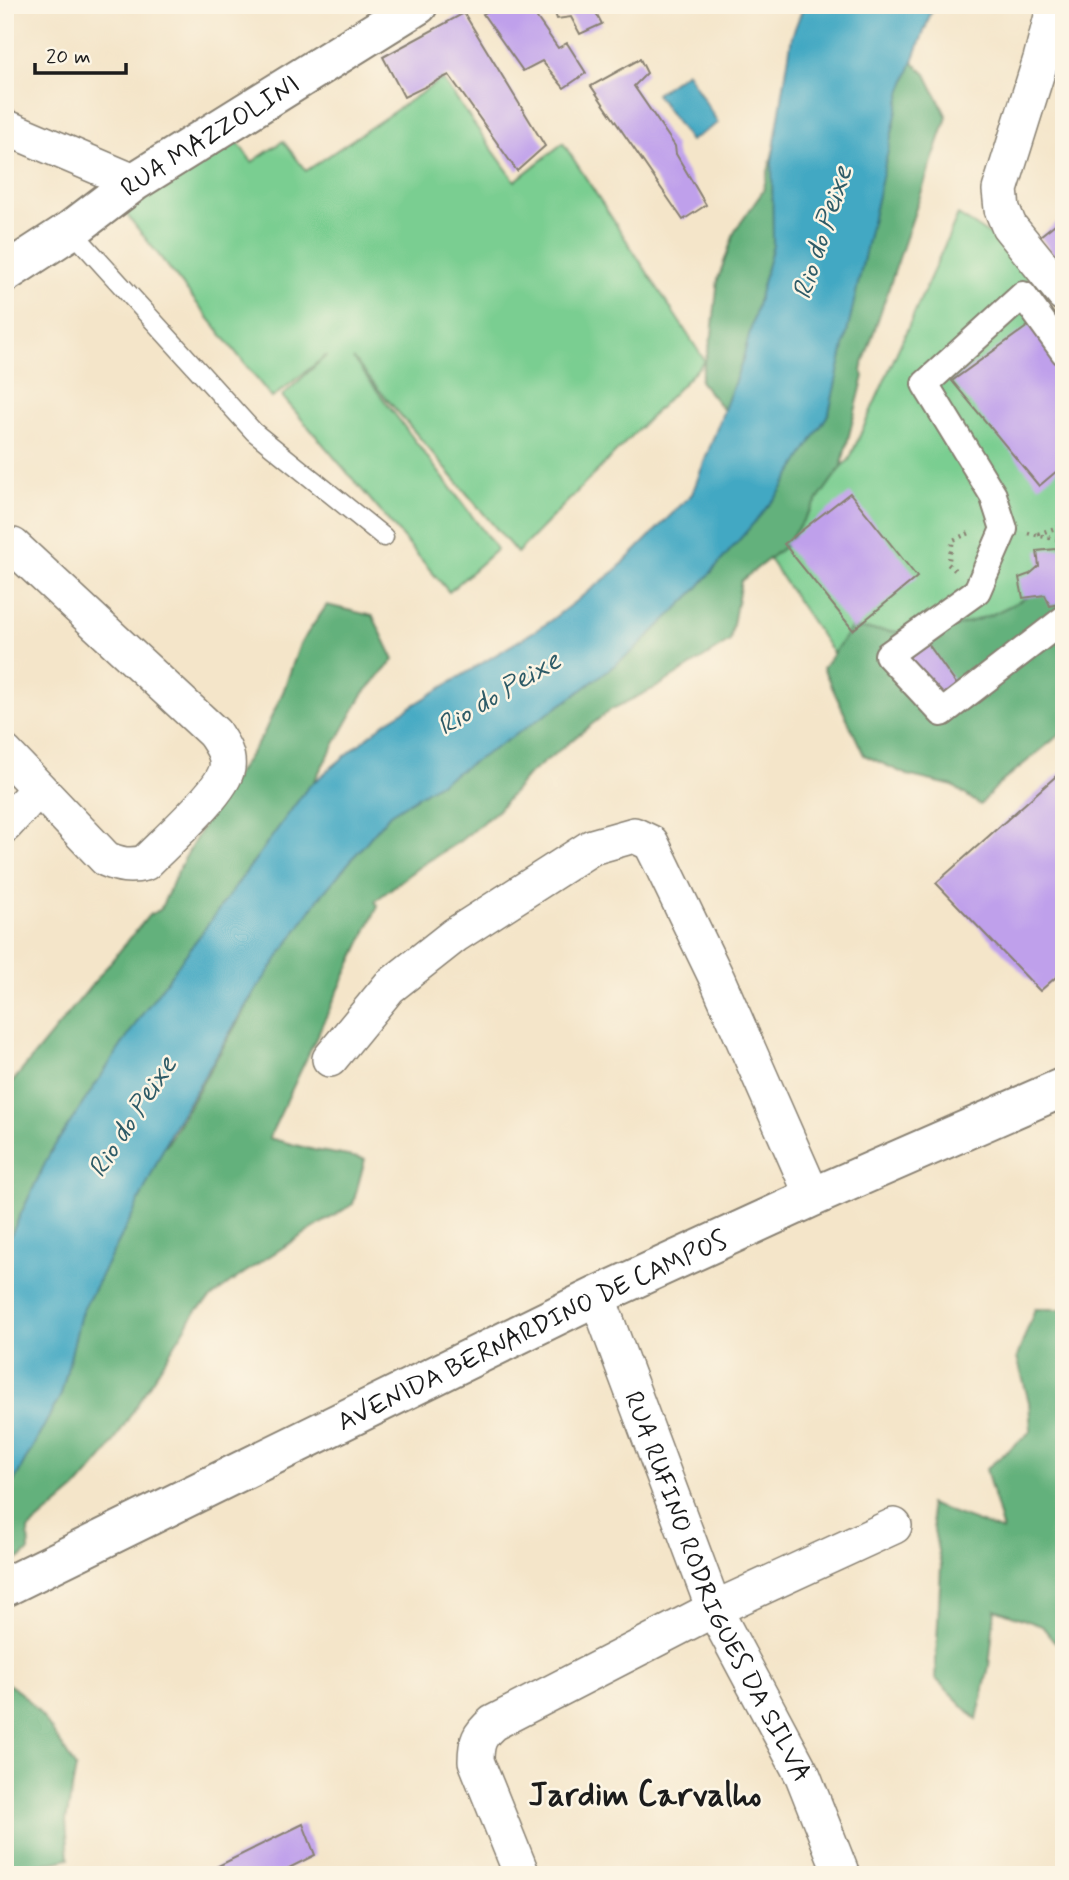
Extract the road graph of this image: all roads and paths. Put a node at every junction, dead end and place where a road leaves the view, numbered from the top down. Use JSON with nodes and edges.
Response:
{"nodes":[{"id":1,"x":418,"y":5,"type":"edge"},
{"id":2,"x":1055,"y":5,"type":"edge"},
{"id":3,"x":5,"y":127,"type":"edge"},
{"id":4,"x":134,"y":182,"type":"junction"},
{"id":5,"x":71,"y":230,"type":"junction"},
{"id":6,"x":5,"y":273,"type":"edge"},
{"id":7,"x":1064,"y":294,"type":"edge"},
{"id":8,"x":1064,"y":352,"type":"edge"},
{"id":9,"x":1064,"y":525,"type":"edge"},
{"id":10,"x":384,"y":537,"type":"dead end"},
{"id":11,"x":1064,"y":541,"type":"edge"},
{"id":12,"x":13,"y":546,"type":"dead end"},
{"id":13,"x":1064,"y":619,"type":"edge"},
{"id":14,"x":5,"y":754,"type":"edge"},
{"id":15,"x":38,"y":789,"type":"junction"},
{"id":16,"x":5,"y":825,"type":"edge"},
{"id":17,"x":330,"y":1059,"type":"dead end"},
{"id":18,"x":1064,"y":1087,"type":"edge"},
{"id":19,"x":813,"y":1197,"type":"junction"},
{"id":20,"x":597,"y":1296,"type":"junction"},
{"id":21,"x":894,"y":1526,"type":"dead end"},
{"id":22,"x":5,"y":1587,"type":"edge"},
{"id":23,"x":714,"y":1609,"type":"junction"},
{"id":24,"x":522,"y":1875,"type":"edge"},
{"id":25,"x":842,"y":1875,"type":"edge"}],
"edges":[{"from":1,"to":4,"type":"street","name":"RUA MAZZOLINI"},
{"from":2,"to":7,"type":"street"},
{"from":3,"to":4,"type":"street"},
{"from":4,"to":5,"type":"street","name":"RUA MAZZOLINI"},
{"from":5,"to":6,"type":"street","name":"RUA MAZZOLINI"},
{"from":5,"to":10,"type":"lane"},
{"from":8,"to":13,"type":"street"},
{"from":9,"to":11,"type":"path"},
{"from":12,"to":15,"type":"street"},
{"from":14,"to":15,"type":"street"},
{"from":15,"to":16,"type":"street"},
{"from":17,"to":19,"type":"street"},
{"from":18,"to":19,"type":"street","name":"AVENIDA BERNARDINO DE CAMPOS"},
{"from":19,"to":20,"type":"street","name":"AVENIDA BERNARDINO DE CAMPOS"},
{"from":20,"to":22,"type":"street","name":"AVENIDA BERNARDINO DE CAMPOS"},
{"from":20,"to":23,"type":"street","name":"RUA RUFINO RODRIGUES DA SILVA"},
{"from":21,"to":23,"type":"street"},
{"from":23,"to":24,"type":"street"},
{"from":23,"to":25,"type":"street","name":"RUA RUFINO RODRIGUES DA SILVA"}]}
